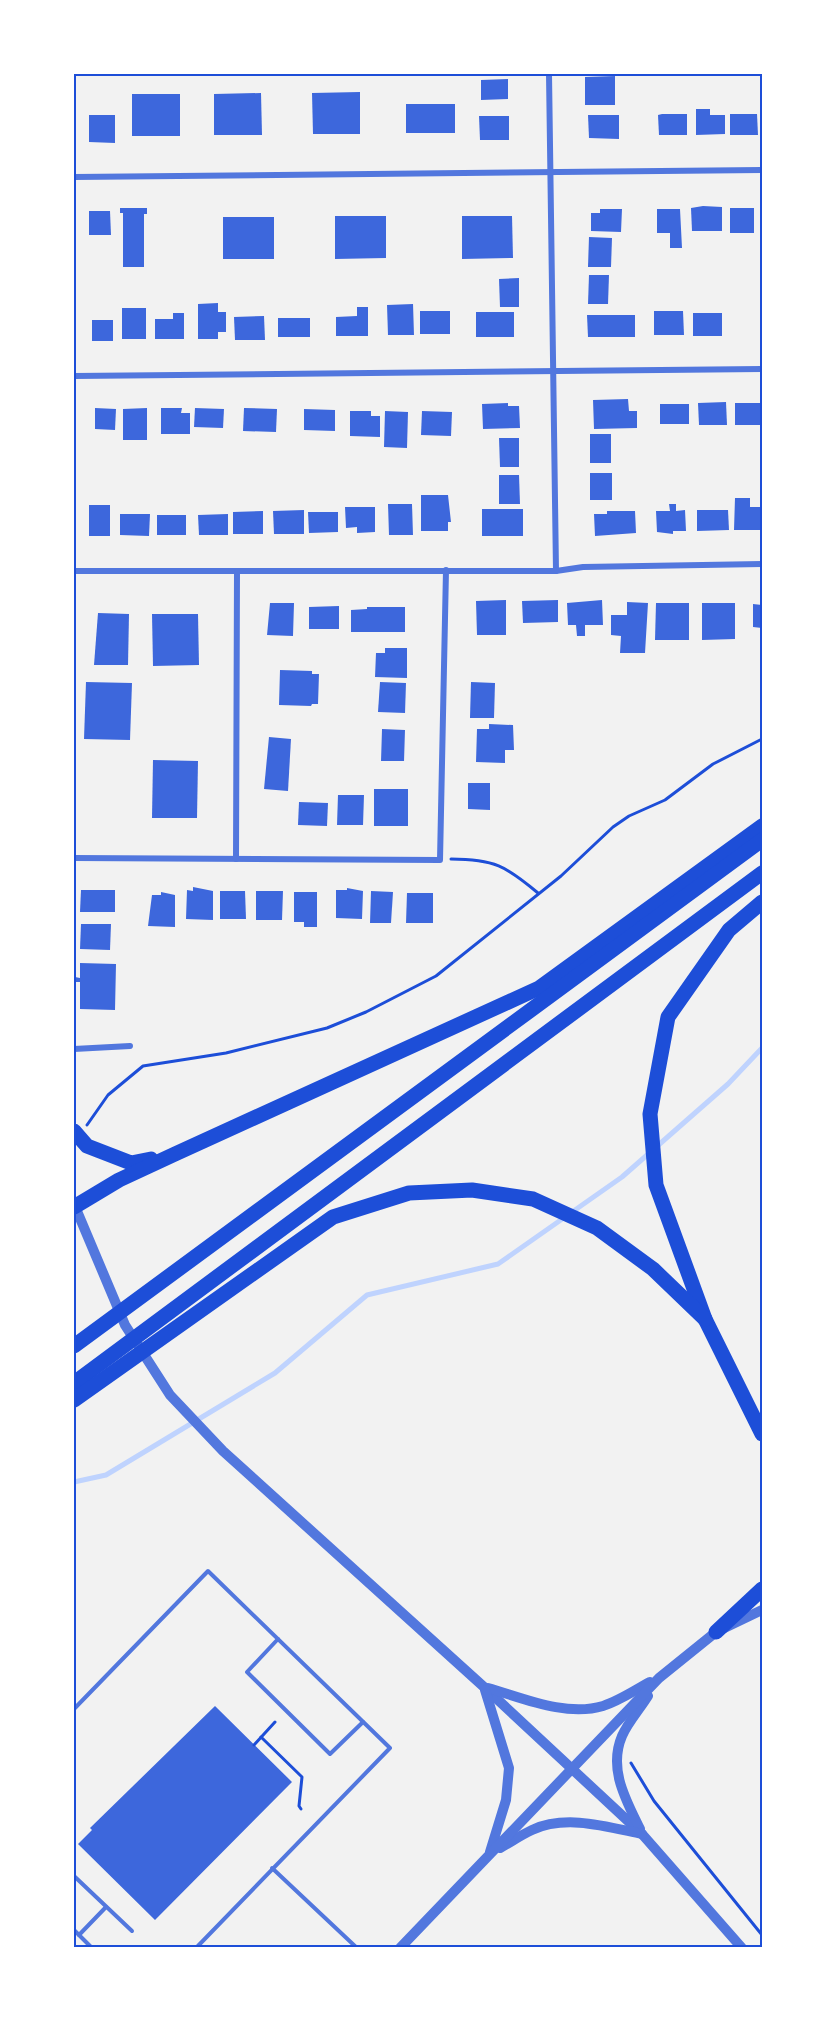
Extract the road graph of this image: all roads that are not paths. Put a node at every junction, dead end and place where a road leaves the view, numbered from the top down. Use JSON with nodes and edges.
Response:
{"nodes":[{"id":1,"x":549,"y":74,"type":"edge"},
{"id":2,"x":762,"y":170,"type":"edge"},
{"id":3,"x":550,"y":173,"type":"junction"},
{"id":4,"x":74,"y":177,"type":"edge"},
{"id":5,"x":762,"y":369,"type":"edge"},
{"id":6,"x":555,"y":370,"type":"junction"},
{"id":7,"x":74,"y":376,"type":"edge"},
{"id":8,"x":762,"y":564,"type":"edge"},
{"id":9,"x":446,"y":570,"type":"junction"},
{"id":10,"x":74,"y":571,"type":"edge"},
{"id":11,"x":556,"y":571,"type":"junction"},
{"id":12,"x":237,"y":572,"type":"junction"},
{"id":13,"x":762,"y":826,"type":"edge"},
{"id":14,"x":762,"y":840,"type":"edge"},
{"id":15,"x":74,"y":858,"type":"edge"},
{"id":16,"x":236,"y":859,"type":"junction"},
{"id":17,"x":762,"y":873,"type":"edge"},
{"id":18,"x":762,"y":902,"type":"edge"},
{"id":19,"x":129,"y":1046,"type":"dead end"},
{"id":20,"x":74,"y":1049,"type":"edge"},
{"id":21,"x":76,"y":1135,"type":"edge"},
{"id":22,"x":175,"y":1154,"type":"junction"},
{"id":23,"x":74,"y":1206,"type":"edge"},
{"id":24,"x":705,"y":1319,"type":"junction"},
{"id":25,"x":74,"y":1346,"type":"edge"},
{"id":26,"x":74,"y":1383,"type":"edge"},
{"id":27,"x":74,"y":1400,"type":"edge"},
{"id":28,"x":762,"y":1434,"type":"edge"},
{"id":29,"x":762,"y":1589,"type":"edge"},
{"id":30,"x":762,"y":1610,"type":"edge"},
{"id":31,"x":716,"y":1632,"type":"junction"},
{"id":32,"x":278,"y":1639,"type":"junction"},
{"id":33,"x":659,"y":1678,"type":"junction"},
{"id":34,"x":484,"y":1687,"type":"junction"},
{"id":35,"x":74,"y":1709,"type":"edge"},
{"id":36,"x":363,"y":1722,"type":"junction"},
{"id":37,"x":570,"y":1767,"type":"junction"},
{"id":38,"x":642,"y":1834,"type":"junction"},
{"id":39,"x":490,"y":1855,"type":"junction"},
{"id":40,"x":272,"y":1868,"type":"junction"},
{"id":41,"x":74,"y":1876,"type":"edge"},
{"id":42,"x":106,"y":1907,"type":"junction"},
{"id":43,"x":74,"y":1930,"type":"edge"},
{"id":44,"x":132,"y":1931,"type":"dead end"},
{"id":45,"x":79,"y":1935,"type":"junction"},
{"id":46,"x":92,"y":1947,"type":"edge"},
{"id":47,"x":196,"y":1947,"type":"edge"},
{"id":48,"x":357,"y":1947,"type":"edge"},
{"id":49,"x":400,"y":1947,"type":"edge"},
{"id":50,"x":742,"y":1947,"type":"edge"}],
"edges":[{"from":1,"to":3,"type":"street"},
{"from":2,"to":3,"type":"street"},
{"from":3,"to":4,"type":"street"},
{"from":3,"to":6,"type":"street"},
{"from":5,"to":6,"type":"street"},
{"from":6,"to":7,"type":"street"},
{"from":6,"to":11,"type":"street"},
{"from":8,"to":11,"type":"street"},
{"from":9,"to":11,"type":"street"},
{"from":9,"to":12,"type":"street"},
{"from":9,"to":16,"type":"street"},
{"from":10,"to":12,"type":"street"},
{"from":12,"to":16,"type":"street"},
{"from":13,"to":22,"type":"highway"},
{"from":14,"to":25,"type":"highway"},
{"from":15,"to":16,"type":"street"},
{"from":17,"to":26,"type":"highway"},
{"from":18,"to":24,"type":"highway"},
{"from":19,"to":20,"type":"street"},
{"from":21,"to":22,"type":"highway"},
{"from":22,"to":23,"type":"highway"},
{"from":23,"to":34,"type":"street"},
{"from":24,"to":27,"type":"highway"},
{"from":24,"to":28,"type":"highway"},
{"from":29,"to":31,"type":"highway"},
{"from":30,"to":31,"type":"street"},
{"from":31,"to":33,"type":"street"},
{"from":32,"to":35,"type":"lane"},
{"from":32,"to":36,"type":"lane"},
{"from":32,"to":36,"type":"lane"},
{"from":33,"to":34,"type":"street"},
{"from":33,"to":37,"type":"street"},
{"from":33,"to":38,"type":"street"},
{"from":34,"to":37,"type":"street"},
{"from":34,"to":39,"type":"street"},
{"from":36,"to":40,"type":"lane"},
{"from":37,"to":38,"type":"street"},
{"from":37,"to":39,"type":"street"},
{"from":38,"to":39,"type":"street"},
{"from":38,"to":50,"type":"street"},
{"from":39,"to":49,"type":"street"},
{"from":40,"to":47,"type":"lane"},
{"from":40,"to":48,"type":"lane"},
{"from":41,"to":42,"type":"lane"},
{"from":42,"to":44,"type":"lane"},
{"from":42,"to":45,"type":"lane"},
{"from":43,"to":45,"type":"lane"},
{"from":45,"to":46,"type":"lane"}]}
